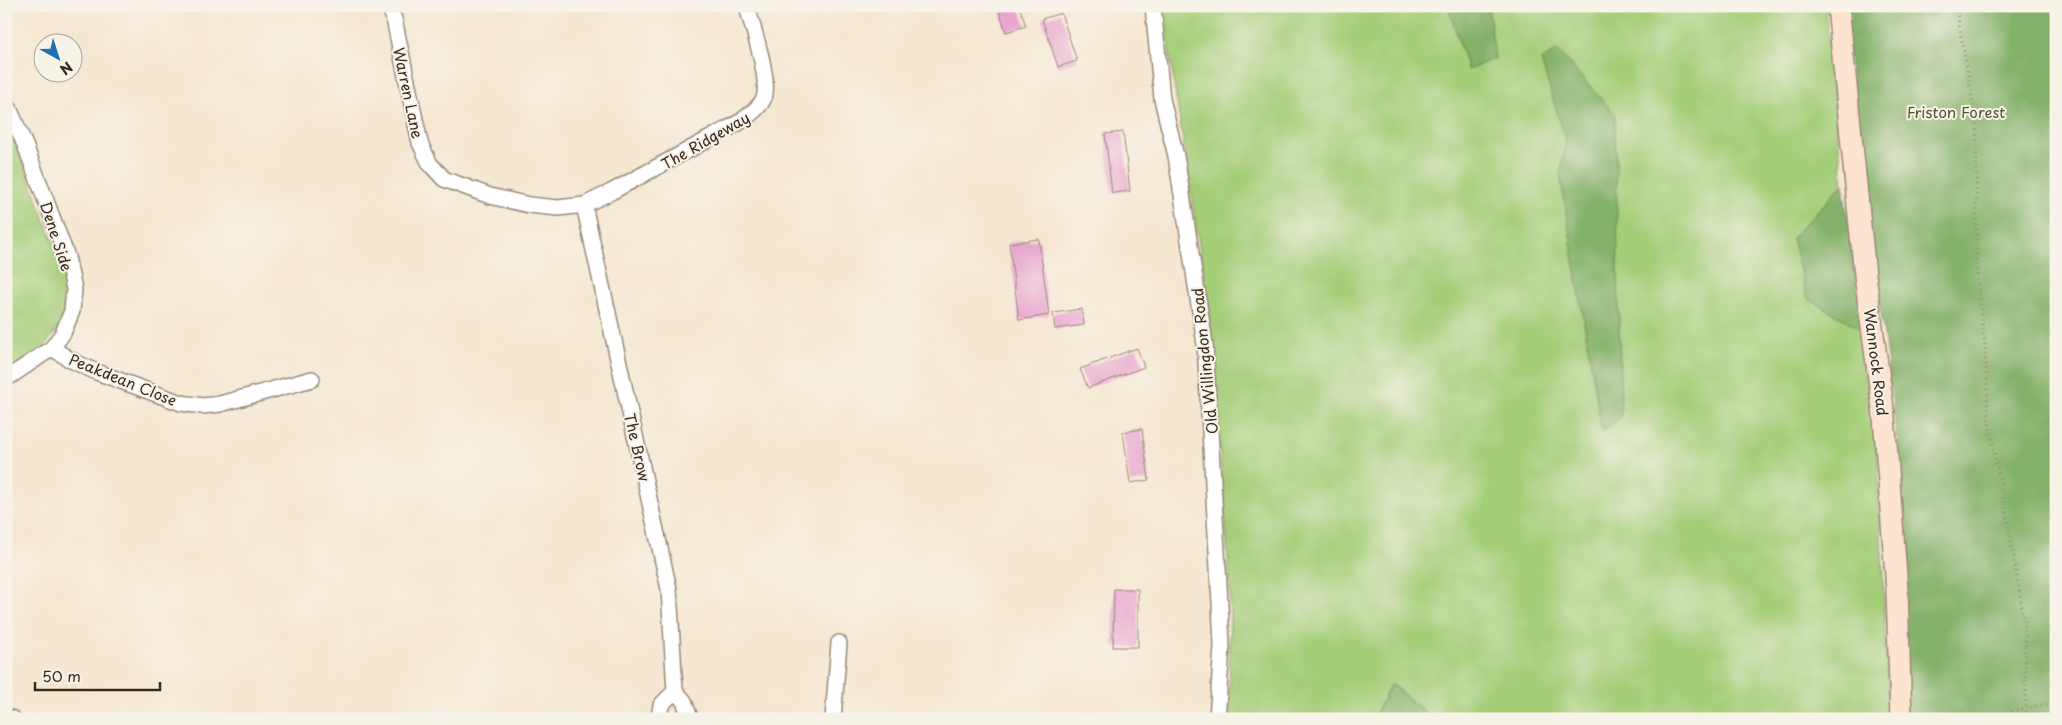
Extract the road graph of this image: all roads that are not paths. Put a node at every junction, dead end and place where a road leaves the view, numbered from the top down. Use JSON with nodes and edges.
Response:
{"nodes":[{"id":1,"x":389,"y":6,"type":"edge"},
{"id":2,"x":748,"y":6,"type":"edge"},
{"id":3,"x":1153,"y":6,"type":"edge"},
{"id":4,"x":1838,"y":6,"type":"edge"},
{"id":5,"x":6,"y":101,"type":"edge"},
{"id":6,"x":584,"y":205,"type":"junction"},
{"id":7,"x":52,"y":348,"type":"junction"},
{"id":8,"x":6,"y":379,"type":"edge"},
{"id":9,"x":312,"y":379,"type":"dead end"},
{"id":10,"x":839,"y":643,"type":"dead end"},
{"id":11,"x":675,"y":691,"type":"junction"},
{"id":12,"x":6,"y":717,"type":"edge"},
{"id":13,"x":13,"y":719,"type":"edge"},
{"id":14,"x":661,"y":719,"type":"edge"},
{"id":15,"x":687,"y":719,"type":"edge"},
{"id":16,"x":833,"y":719,"type":"edge"},
{"id":17,"x":1217,"y":719,"type":"edge"},
{"id":18,"x":1901,"y":719,"type":"edge"}],
"edges":[{"from":1,"to":6,"type":"street","name":"Warren Lane"},
{"from":2,"to":6,"type":"street","name":"The Ridgeway"},
{"from":3,"to":17,"type":"street","name":"Old Willingdon Road"},
{"from":4,"to":18,"type":"street","name":"Wannock Road"},
{"from":5,"to":7,"type":"street","name":"Dene Side"},
{"from":6,"to":11,"type":"street","name":"The Brow"},
{"from":7,"to":8,"type":"street","name":"Dene Side"},
{"from":7,"to":9,"type":"street","name":"Peakdean Close"},
{"from":10,"to":16,"type":"street"},
{"from":11,"to":14,"type":"street"},
{"from":11,"to":15,"type":"street","name":"The Brow"},
{"from":12,"to":13,"type":"street"}]}
